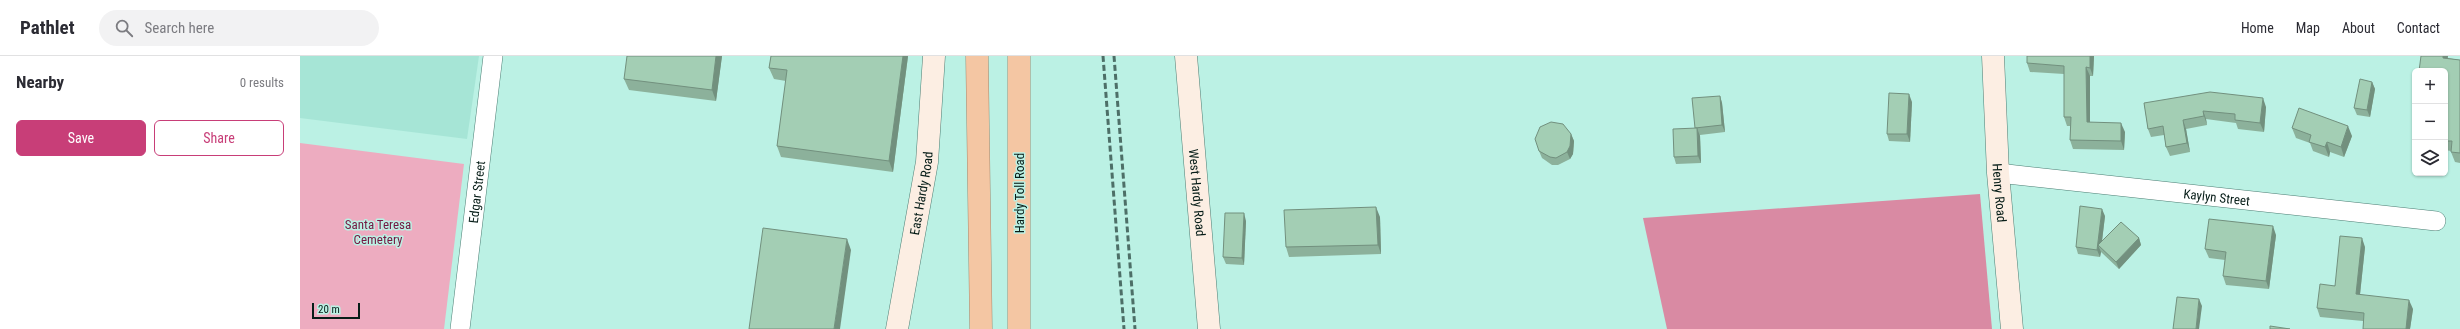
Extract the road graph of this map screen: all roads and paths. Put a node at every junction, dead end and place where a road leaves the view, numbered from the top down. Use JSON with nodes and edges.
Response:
{"nodes":[{"id":1,"x":493,"y":56,"type":"edge"},
{"id":2,"x":934,"y":56,"type":"edge"},
{"id":3,"x":977,"y":56,"type":"edge"},
{"id":4,"x":1019,"y":56,"type":"edge"},
{"id":5,"x":1186,"y":56,"type":"edge"},
{"id":6,"x":1993,"y":56,"type":"edge"},
{"id":7,"x":1998,"y":173,"type":"junction"},
{"id":8,"x":2436,"y":221,"type":"dead end"},
{"id":9,"x":460,"y":329,"type":"edge"},
{"id":10,"x":898,"y":329,"type":"edge"},
{"id":11,"x":981,"y":329,"type":"edge"},
{"id":12,"x":1019,"y":329,"type":"edge"},
{"id":13,"x":1210,"y":329,"type":"edge"},
{"id":14,"x":2012,"y":329,"type":"edge"}],
"edges":[{"from":1,"to":9,"type":"street","name":"Edgar Street"},
{"from":2,"to":10,"type":"main road","name":"East Hardy Road"},
{"from":3,"to":11,"type":"highway"},
{"from":4,"to":12,"type":"highway","name":"Hardy Toll Road"},
{"from":5,"to":13,"type":"main road","name":"West Hardy Road"},
{"from":6,"to":7,"type":"main road","name":"Henry Road"},
{"from":7,"to":8,"type":"street","name":"Kaylyn Street"},
{"from":7,"to":14,"type":"main road","name":"Henry Road"}]}
